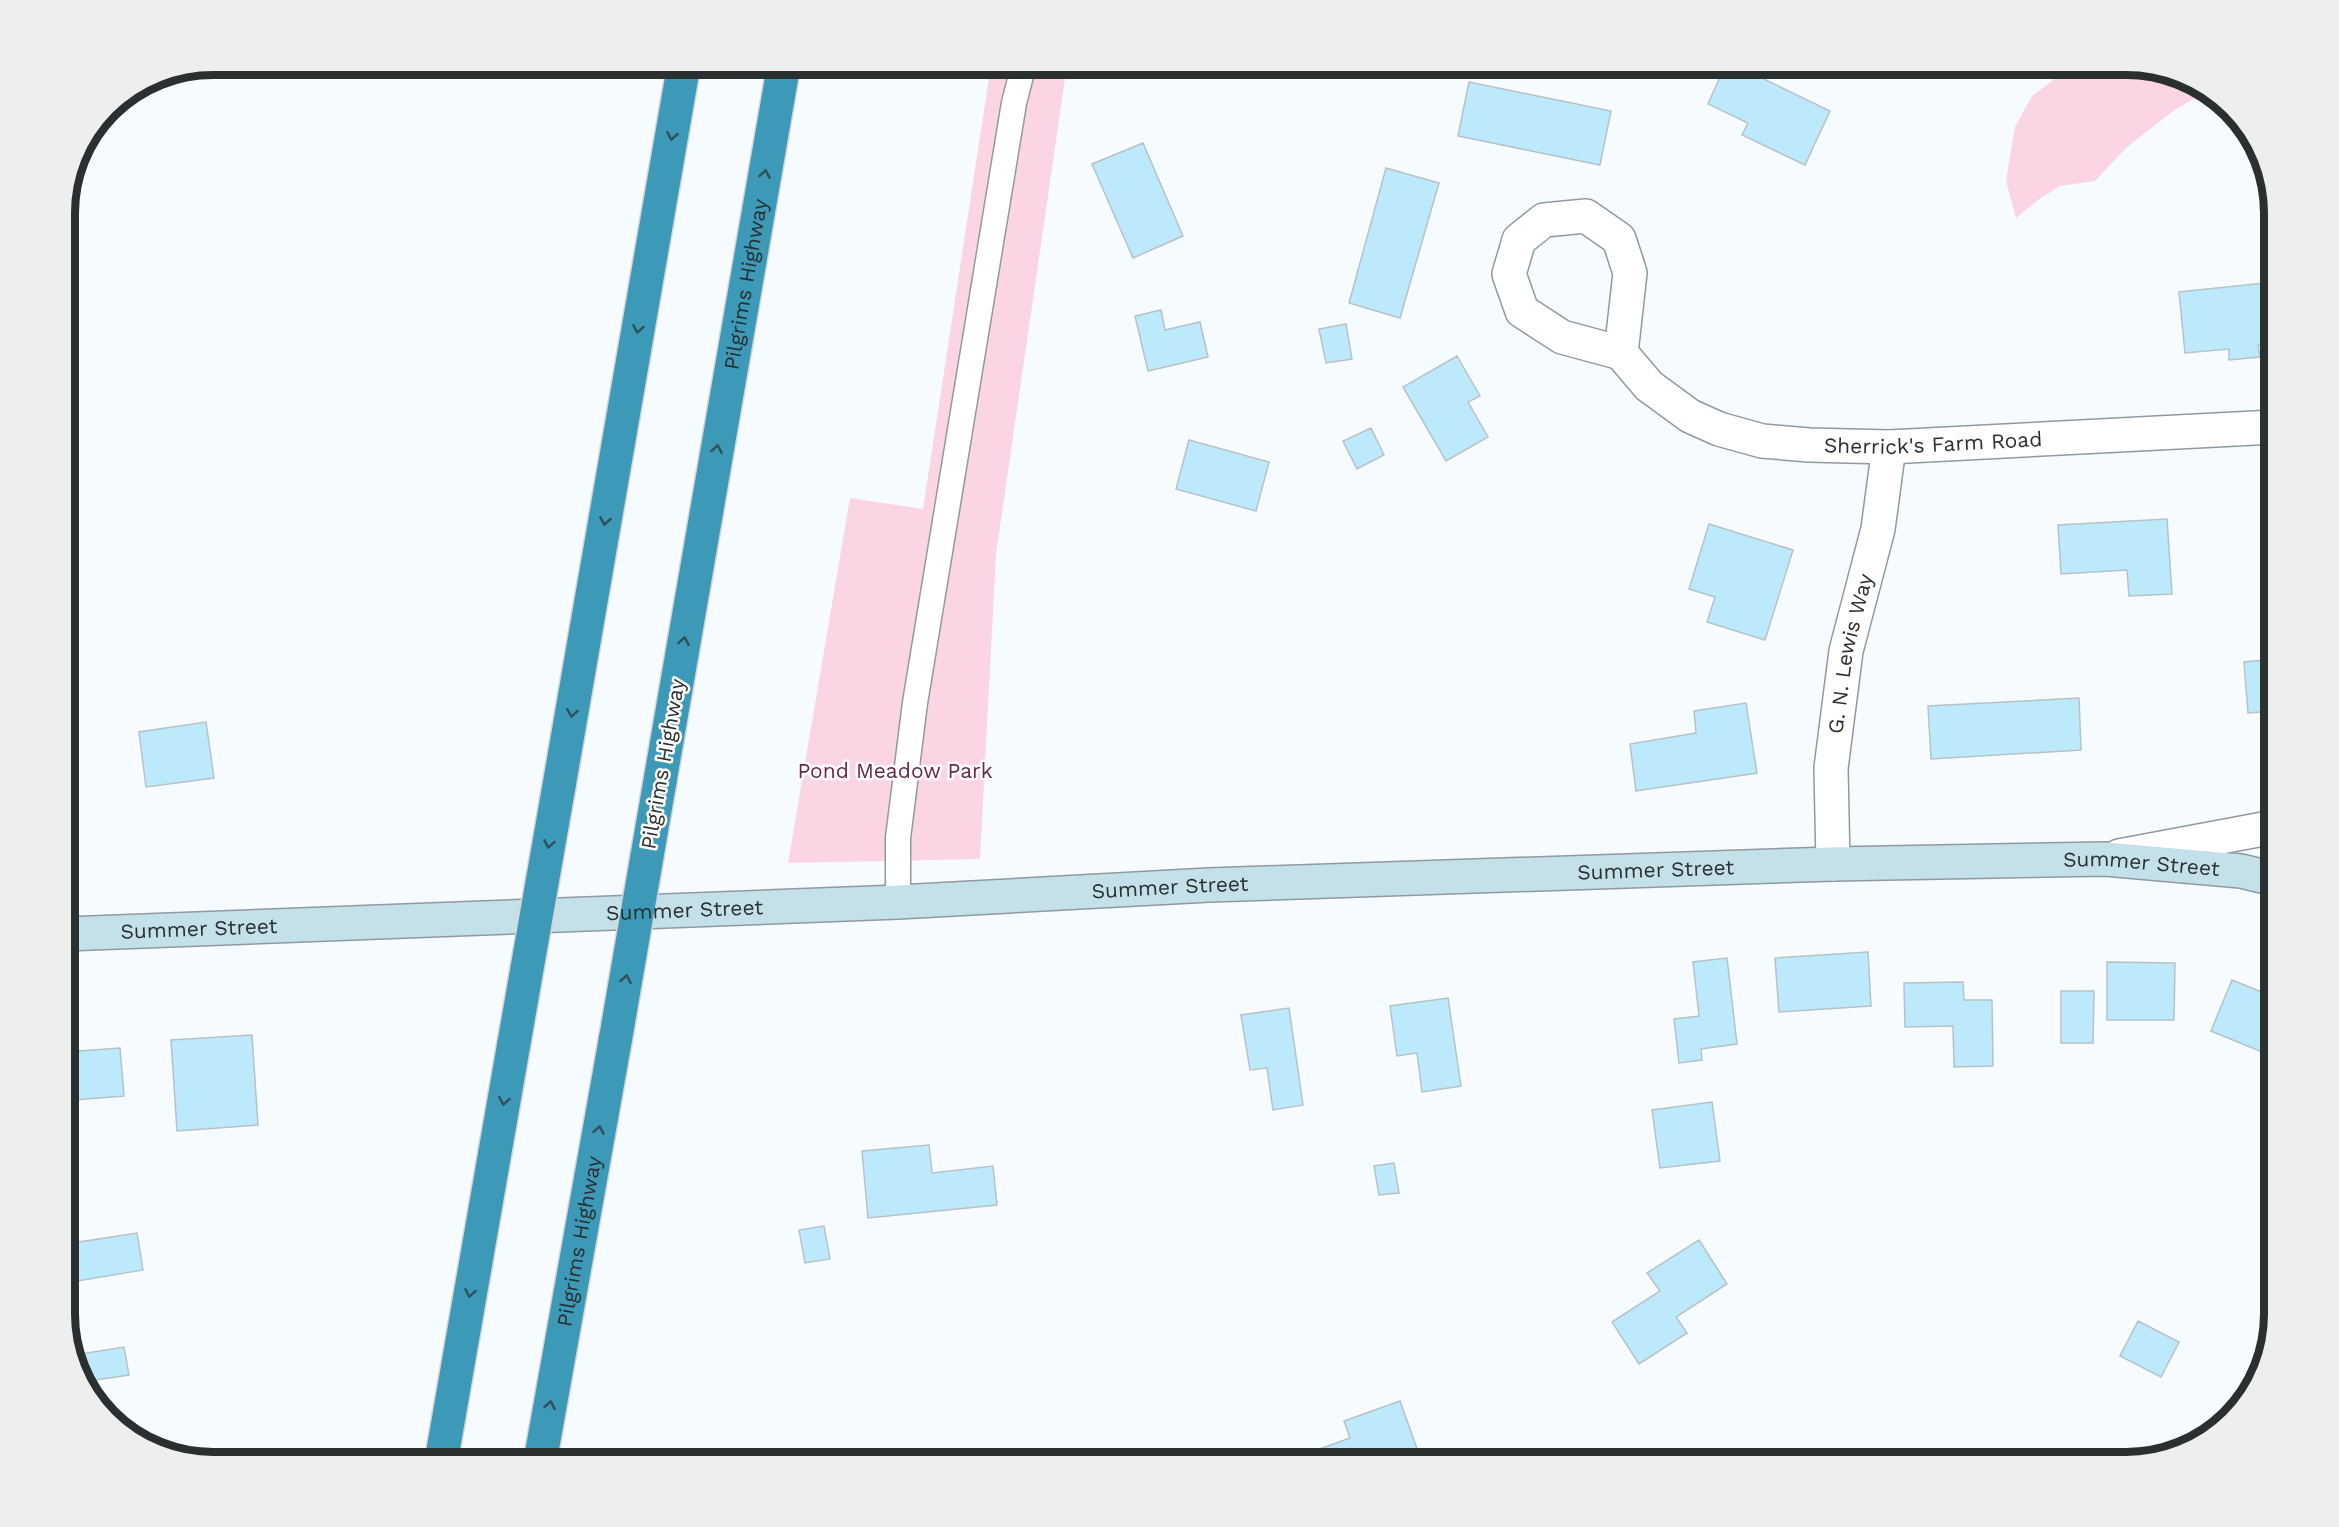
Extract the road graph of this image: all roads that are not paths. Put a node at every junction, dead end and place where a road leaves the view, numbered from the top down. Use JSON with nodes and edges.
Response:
{"nodes":[{"id":1,"x":682,"y":75,"type":"edge"},
{"id":2,"x":782,"y":75,"type":"edge"},
{"id":3,"x":1021,"y":75,"type":"edge"},
{"id":4,"x":1621,"y":353,"type":"dead end"},
{"id":5,"x":2264,"y":428,"type":"edge"},
{"id":6,"x":1888,"y":447,"type":"junction"},
{"id":7,"x":2264,"y":829,"type":"edge"},
{"id":8,"x":2105,"y":859,"type":"junction"},
{"id":9,"x":1833,"y":864,"type":"junction"},
{"id":10,"x":2264,"y":877,"type":"edge"},
{"id":11,"x":898,"y":902,"type":"junction"},
{"id":12,"x":75,"y":934,"type":"edge"},
{"id":13,"x":443,"y":1452,"type":"edge"},
{"id":14,"x":542,"y":1452,"type":"edge"}],
"edges":[{"from":1,"to":13,"type":"highway","one_way":true,"bridge":true},
{"from":14,"to":2,"type":"highway","name":"Pilgrims Highway","one_way":true,"bridge":true},
{"from":3,"to":11,"type":"lane"},
{"from":4,"to":6,"type":"street","name":"Sherrick's Farm Road"},
{"from":5,"to":6,"type":"street","name":"Sherrick's Farm Road"},
{"from":6,"to":9,"type":"street","name":"G. N. Lewis Way"},
{"from":7,"to":8,"type":"street"},
{"from":8,"to":9,"type":"street","name":"Summer Street"},
{"from":8,"to":10,"type":"street","name":"Summer Street"},
{"from":9,"to":11,"type":"street","name":"Summer Street"},
{"from":11,"to":12,"type":"street","name":"Summer Street"}]}
